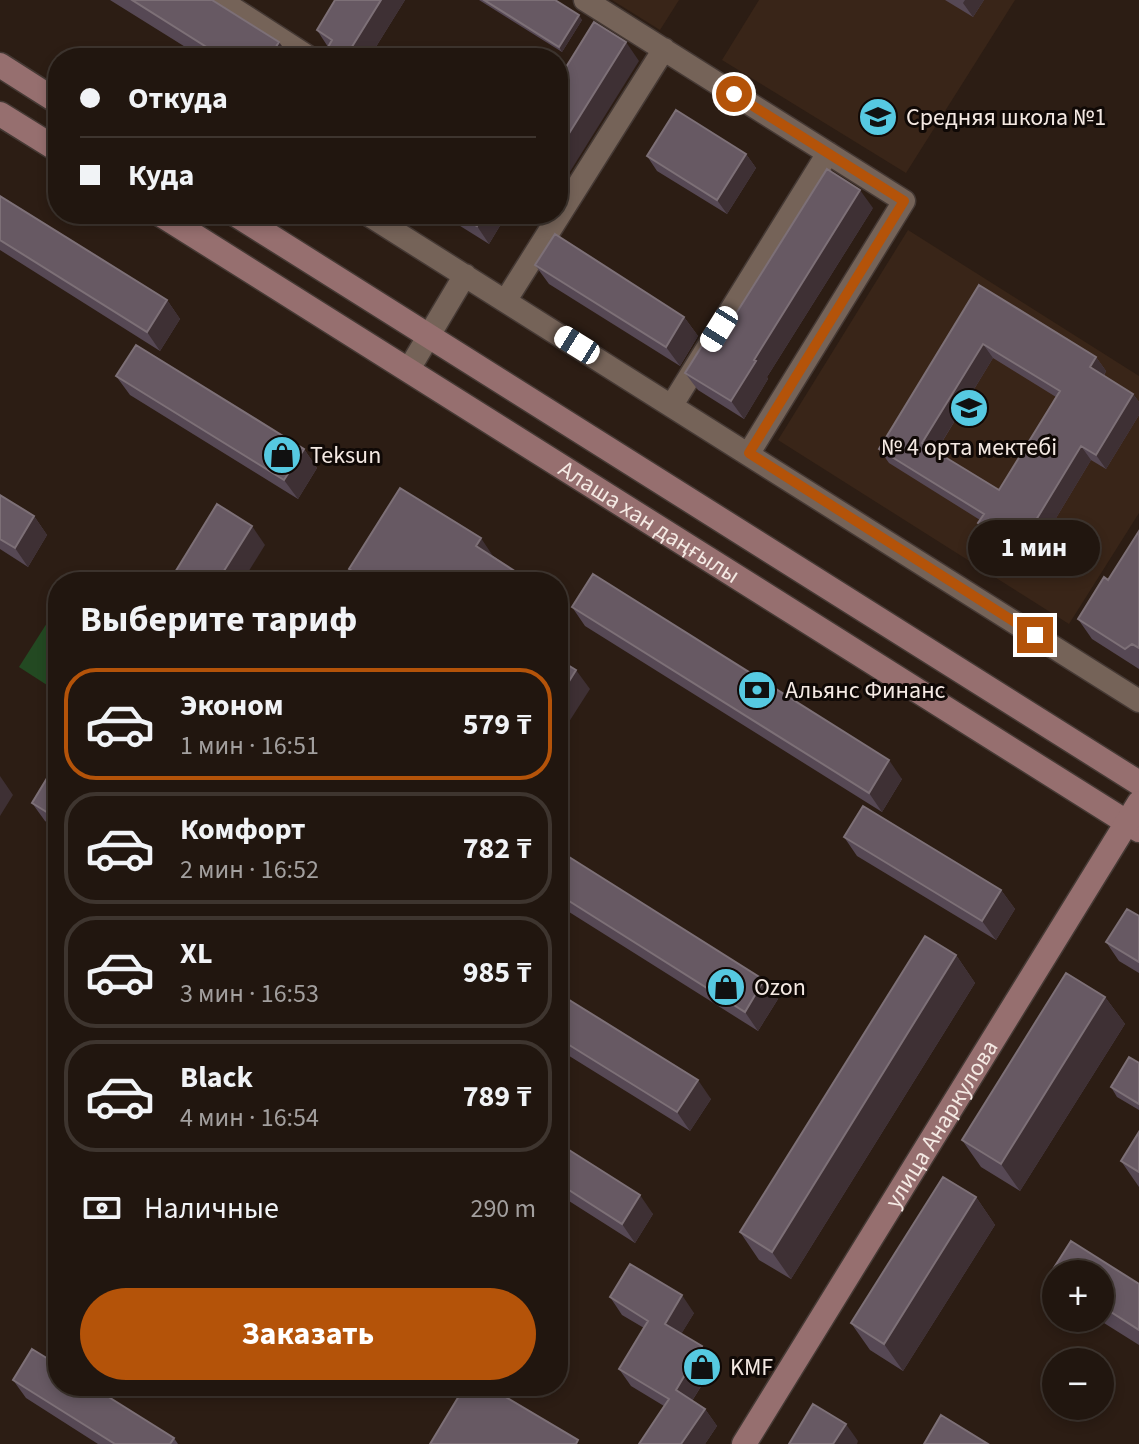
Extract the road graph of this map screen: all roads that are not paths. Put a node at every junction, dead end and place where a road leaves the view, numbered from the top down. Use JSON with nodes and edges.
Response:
{"nodes":[{"id":1,"x":220,"y":0,"type":"edge"},
{"id":2,"x":585,"y":0,"type":"edge"},
{"id":3,"x":294,"y":48,"type":"edge"},
{"id":4,"x":664,"y":49,"type":"junction"},
{"id":5,"x":0,"y":65,"type":"edge"},
{"id":6,"x":48,"y":96,"type":"edge"},
{"id":7,"x":0,"y":114,"type":"edge"},
{"id":8,"x":48,"y":144,"type":"edge"},
{"id":9,"x":828,"y":153,"type":"junction"},
{"id":10,"x":568,"y":202,"type":"edge"},
{"id":11,"x":176,"y":224,"type":"edge"},
{"id":12,"x":251,"y":224,"type":"edge"},
{"id":13,"x":383,"y":224,"type":"edge"},
{"id":14,"x":554,"y":224,"type":"edge"},
{"id":15,"x":465,"y":275,"type":"junction"},
{"id":16,"x":506,"y":300,"type":"junction"},
{"id":17,"x":430,"y":337,"type":"junction"},
{"id":18,"x":409,"y":369,"type":"junction"},
{"id":19,"x":672,"y":405,"type":"junction"},
{"id":20,"x":749,"y":453,"type":"junction"},
{"id":21,"x":1139,"y":701,"type":"edge"},
{"id":22,"x":1139,"y":783,"type":"edge"},
{"id":23,"x":1135,"y":818,"type":"edge"},
{"id":24,"x":744,"y":1444,"type":"edge"}],
"edges":[{"from":1,"to":3,"type":"street"},
{"from":2,"to":4,"type":"street"},
{"from":4,"to":9,"type":"street"},
{"from":4,"to":10,"type":"street"},
{"from":5,"to":6,"type":"main road"},
{"from":7,"to":8,"type":"main road"},
{"from":9,"to":19,"type":"street"},
{"from":9,"to":20,"type":"street"},
{"from":11,"to":18,"type":"main road","name":"Алаша хан даңғылы"},
{"from":12,"to":17,"type":"main road","name":"Алаша хан даңғылы"},
{"from":13,"to":15,"type":"street"},
{"from":14,"to":16,"type":"street"},
{"from":15,"to":16,"type":"street"},
{"from":15,"to":17,"type":"street"},
{"from":16,"to":19,"type":"street"},
{"from":17,"to":18,"type":"street"},
{"from":17,"to":22,"type":"main road","name":"Алаша хан даңғылы"},
{"from":18,"to":23,"type":"main road","name":"Алаша хан даңғылы"},
{"from":19,"to":20,"type":"street"},
{"from":20,"to":21,"type":"street"},
{"from":23,"to":24,"type":"main road","name":"улица Анаркулова"}]}
